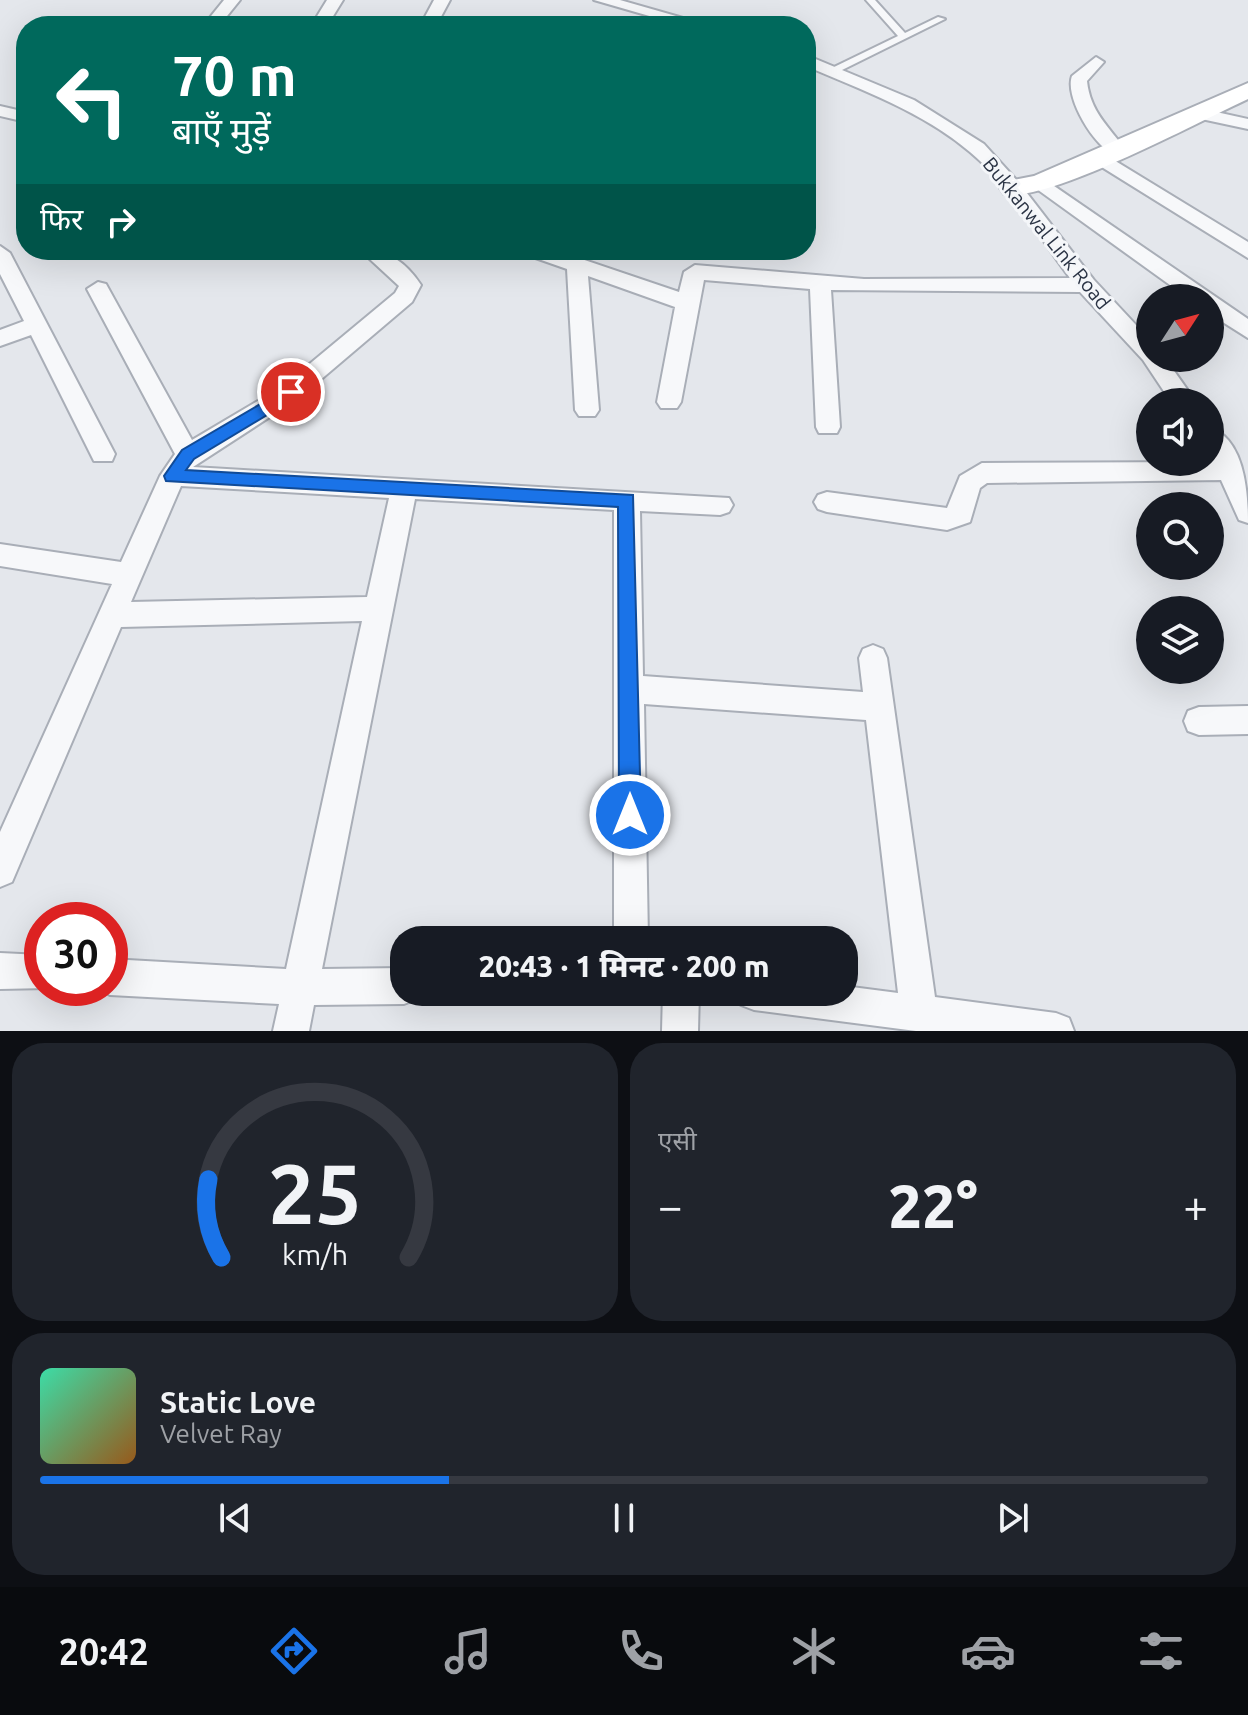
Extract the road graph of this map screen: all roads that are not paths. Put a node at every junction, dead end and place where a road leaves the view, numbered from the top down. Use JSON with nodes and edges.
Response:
{"nodes":[{"id":1,"x":232,"y":0,"type":"edge"},
{"id":2,"x":602,"y":0,"type":"edge"},
{"id":3,"x":870,"y":0,"type":"edge"},
{"id":4,"x":219,"y":16,"type":"edge"},
{"id":5,"x":664,"y":16,"type":"edge"},
{"id":6,"x":941,"y":19,"type":"dead end"},
{"id":7,"x":904,"y":37,"type":"junction"},
{"id":8,"x":1096,"y":62,"type":"dead end"},
{"id":9,"x":816,"y":63,"type":"edge"},
{"id":10,"x":835,"y":70,"type":"junction"},
{"id":11,"x":1248,"y":90,"type":"edge"},
{"id":12,"x":1198,"y":113,"type":"junction"},
{"id":13,"x":1248,"y":124,"type":"edge"},
{"id":14,"x":1107,"y":153,"type":"junction"},
{"id":15,"x":1041,"y":183,"type":"junction"},
{"id":16,"x":1013,"y":188,"type":"junction"},
{"id":17,"x":1248,"y":251,"type":"edge"},
{"id":18,"x":0,"y":253,"type":"edge"},
{"id":19,"x":383,"y":260,"type":"edge"},
{"id":20,"x":561,"y":260,"type":"edge"},
{"id":21,"x":697,"y":260,"type":"edge"},
{"id":22,"x":577,"y":266,"type":"junction"},
{"id":23,"x":695,"y":272,"type":"junction"},
{"id":24,"x":820,"y":283,"type":"junction"},
{"id":25,"x":1183,"y":284,"type":"edge"},
{"id":26,"x":1086,"y":285,"type":"junction"},
{"id":27,"x":98,"y":289,"type":"dead end"},
{"id":28,"x":687,"y":303,"type":"junction"},
{"id":29,"x":1224,"y":313,"type":"edge"},
{"id":30,"x":37,"y":324,"type":"junction"},
{"id":31,"x":1248,"y":330,"type":"edge"},
{"id":32,"x":0,"y":338,"type":"edge"},
{"id":33,"x":1136,"y":340,"type":"edge"},
{"id":34,"x":669,"y":402,"type":"dead end"},
{"id":35,"x":587,"y":410,"type":"dead end"},
{"id":36,"x":828,"y":427,"type":"dead end"},
{"id":37,"x":103,"y":454,"type":"dead end"},
{"id":38,"x":1224,"y":461,"type":"edge"},
{"id":39,"x":180,"y":466,"type":"junction"},
{"id":40,"x":1229,"y":470,"type":"junction"},
{"id":41,"x":404,"y":488,"type":"junction"},
{"id":42,"x":627,"y":500,"type":"junction"},
{"id":43,"x":827,"y":502,"type":"dead end"},
{"id":44,"x":720,"y":505,"type":"dead end"},
{"id":45,"x":1248,"y":513,"type":"edge"},
{"id":46,"x":0,"y":555,"type":"edge"},
{"id":47,"x":128,"y":575,"type":"junction"},
{"id":48,"x":379,"y":609,"type":"junction"},
{"id":49,"x":110,"y":615,"type":"junction"},
{"id":50,"x":873,"y":658,"type":"dead end"},
{"id":51,"x":629,"y":689,"type":"junction"},
{"id":52,"x":879,"y":707,"type":"junction"},
{"id":53,"x":1248,"y":720,"type":"edge"},
{"id":54,"x":1199,"y":721,"type":"dead end"},
{"id":55,"x":0,"y":870,"type":"edge"},
{"id":56,"x":631,"y":926,"type":"edge"},
{"id":57,"x":0,"y":971,"type":"edge"},
{"id":58,"x":24,"y":972,"type":"edge"},
{"id":59,"x":128,"y":978,"type":"edge"},
{"id":60,"x":390,"y":986,"type":"edge"},
{"id":61,"x":299,"y":987,"type":"junction"},
{"id":62,"x":681,"y":1006,"type":"edge"},
{"id":63,"x":858,"y":1006,"type":"edge"},
{"id":64,"x":919,"y":1014,"type":"junction"},
{"id":65,"x":291,"y":1031,"type":"edge"},
{"id":66,"x":680,"y":1031,"type":"edge"},
{"id":67,"x":1056,"y":1031,"type":"edge"}],
"edges":[{"from":1,"to":4,"type":"street"},
{"from":2,"to":5,"type":"street"},
{"from":3,"to":7,"type":"lane"},
{"from":6,"to":7,"type":"lane"},
{"from":7,"to":10,"type":"lane"},
{"from":8,"to":14,"type":"street"},
{"from":9,"to":10,"type":"street","name":"Bukkanwal Link Road"},
{"from":10,"to":16,"type":"street","name":"Bukkanwal Link Road"},
{"from":11,"to":12,"type":"street"},
{"from":12,"to":13,"type":"street"},
{"from":12,"to":14,"type":"street"},
{"from":14,"to":15,"type":"street"},
{"from":14,"to":17,"type":"street"},
{"from":15,"to":16,"type":"street"},
{"from":15,"to":25,"type":"street"},
{"from":16,"to":26,"type":"street","name":"Bukkanwal Link Road"},
{"from":18,"to":30,"type":"street"},
{"from":19,"to":39,"type":"street"},
{"from":20,"to":22,"type":"street"},
{"from":21,"to":23,"type":"street"},
{"from":22,"to":28,"type":"street"},
{"from":22,"to":35,"type":"street"},
{"from":23,"to":24,"type":"street"},
{"from":23,"to":28,"type":"street"},
{"from":24,"to":26,"type":"street"},
{"from":24,"to":36,"type":"street"},
{"from":26,"to":33,"type":"street","name":"Bukkanwal Link Road"},
{"from":27,"to":39,"type":"street"},
{"from":28,"to":34,"type":"street"},
{"from":29,"to":31,"type":"street"},
{"from":30,"to":32,"type":"street"},
{"from":30,"to":37,"type":"street"},
{"from":38,"to":40,"type":"street"},
{"from":39,"to":41,"type":"street"},
{"from":39,"to":47,"type":"street"},
{"from":40,"to":43,"type":"street"},
{"from":40,"to":45,"type":"street"},
{"from":41,"to":42,"type":"street"},
{"from":41,"to":48,"type":"street"},
{"from":42,"to":44,"type":"street"},
{"from":42,"to":51,"type":"street"},
{"from":46,"to":47,"type":"street"},
{"from":47,"to":49,"type":"street"},
{"from":48,"to":49,"type":"street"},
{"from":48,"to":61,"type":"street"},
{"from":49,"to":55,"type":"street"},
{"from":50,"to":52,"type":"street"},
{"from":51,"to":52,"type":"street"},
{"from":51,"to":56,"type":"street"},
{"from":52,"to":64,"type":"street"},
{"from":53,"to":54,"type":"street"},
{"from":57,"to":58,"type":"street"},
{"from":59,"to":61,"type":"street"},
{"from":60,"to":61,"type":"street"},
{"from":61,"to":65,"type":"street"},
{"from":62,"to":66,"type":"street"},
{"from":63,"to":64,"type":"street"},
{"from":64,"to":67,"type":"street"}]}
